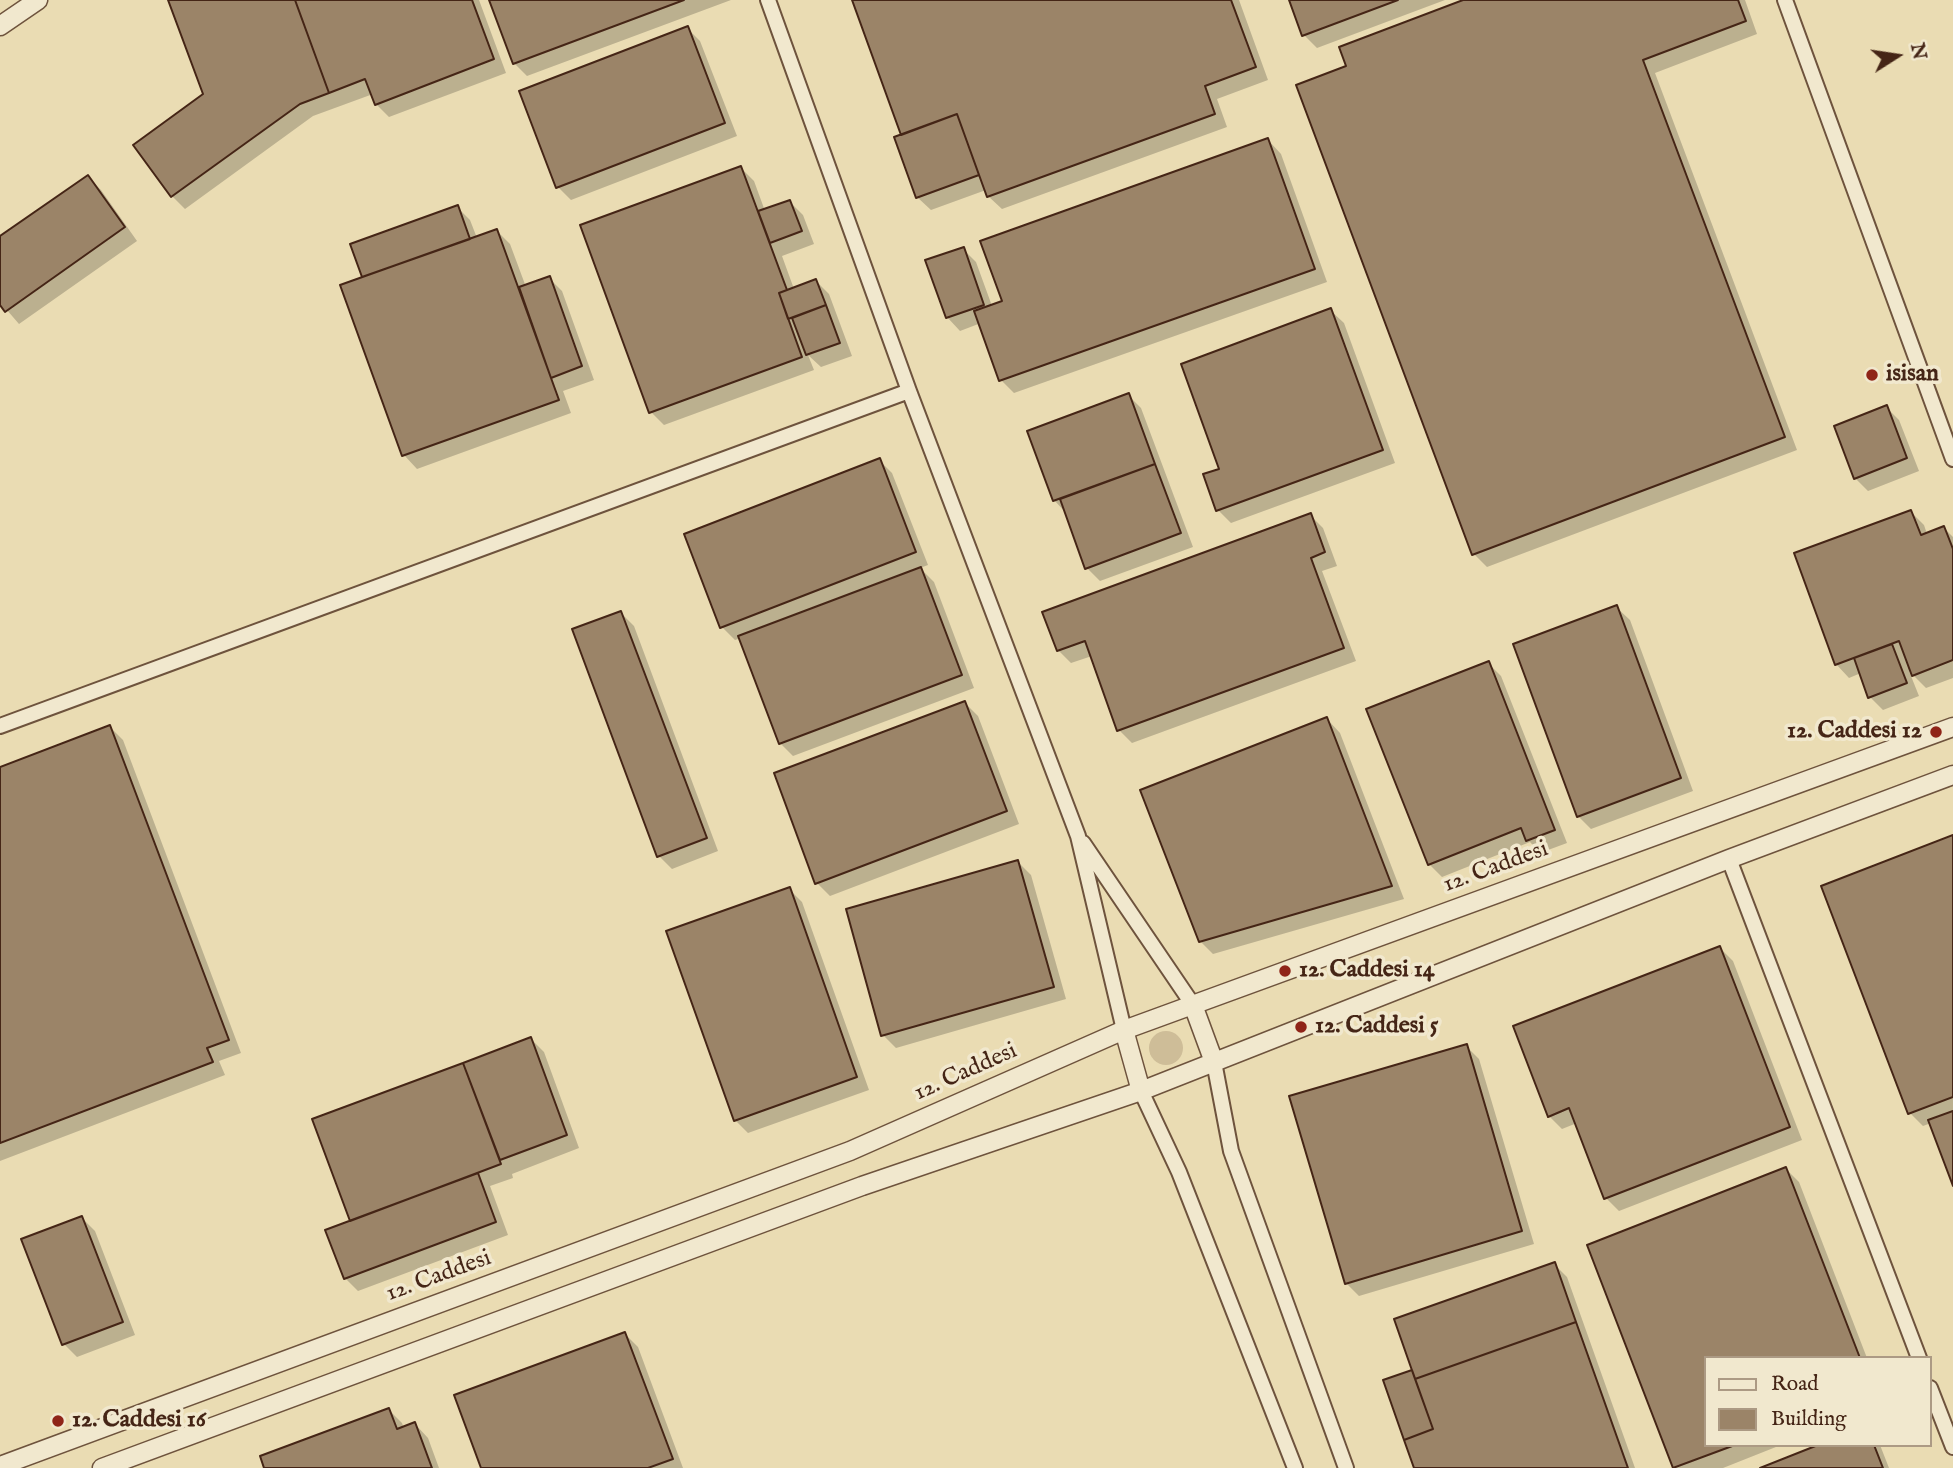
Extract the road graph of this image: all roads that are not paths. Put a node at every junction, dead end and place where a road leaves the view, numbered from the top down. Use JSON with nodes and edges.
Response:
{"nodes":[{"id":1,"x":38,"y":0,"type":"edge"},
{"id":2,"x":768,"y":0,"type":"edge"},
{"id":3,"x":1785,"y":0,"type":"edge"},
{"id":4,"x":0,"y":26,"type":"edge"},
{"id":5,"x":909,"y":391,"type":"junction"},
{"id":6,"x":1953,"y":459,"type":"edge"},
{"id":7,"x":0,"y":726,"type":"edge"},
{"id":8,"x":1953,"y":727,"type":"edge"},
{"id":9,"x":1953,"y":775,"type":"edge"},
{"id":10,"x":1078,"y":836,"type":"junction"},
{"id":11,"x":1729,"y":859,"type":"junction"},
{"id":12,"x":1193,"y":1005,"type":"junction"},
{"id":13,"x":1124,"y":1030,"type":"junction"},
{"id":14,"x":1214,"y":1062,"type":"junction"},
{"id":15,"x":1140,"y":1091,"type":"junction"},
{"id":16,"x":1918,"y":1356,"type":"edge"},
{"id":17,"x":1932,"y":1393,"type":"edge"},
{"id":18,"x":1953,"y":1447,"type":"edge"},
{"id":19,"x":0,"y":1466,"type":"edge"},
{"id":20,"x":102,"y":1468,"type":"edge"},
{"id":21,"x":1295,"y":1468,"type":"edge"},
{"id":22,"x":1346,"y":1468,"type":"edge"}],
"edges":[{"from":1,"to":4,"type":"street"},
{"from":2,"to":5,"type":"street"},
{"from":3,"to":6,"type":"street"},
{"from":5,"to":7,"type":"street"},
{"from":5,"to":10,"type":"street"},
{"from":8,"to":12,"type":"street","name":"12. Caddesi"},
{"from":9,"to":11,"type":"street"},
{"from":10,"to":12,"type":"street"},
{"from":10,"to":13,"type":"street"},
{"from":11,"to":14,"type":"street"},
{"from":11,"to":16,"type":"street"},
{"from":12,"to":13,"type":"street","name":"12. Caddesi"},
{"from":12,"to":14,"type":"street"},
{"from":13,"to":15,"type":"street"},
{"from":13,"to":19,"type":"street","name":"12. Caddesi"},
{"from":14,"to":15,"type":"street"},
{"from":14,"to":22,"type":"street"},
{"from":15,"to":20,"type":"street"},
{"from":15,"to":21,"type":"street"},
{"from":17,"to":18,"type":"street"}]}
